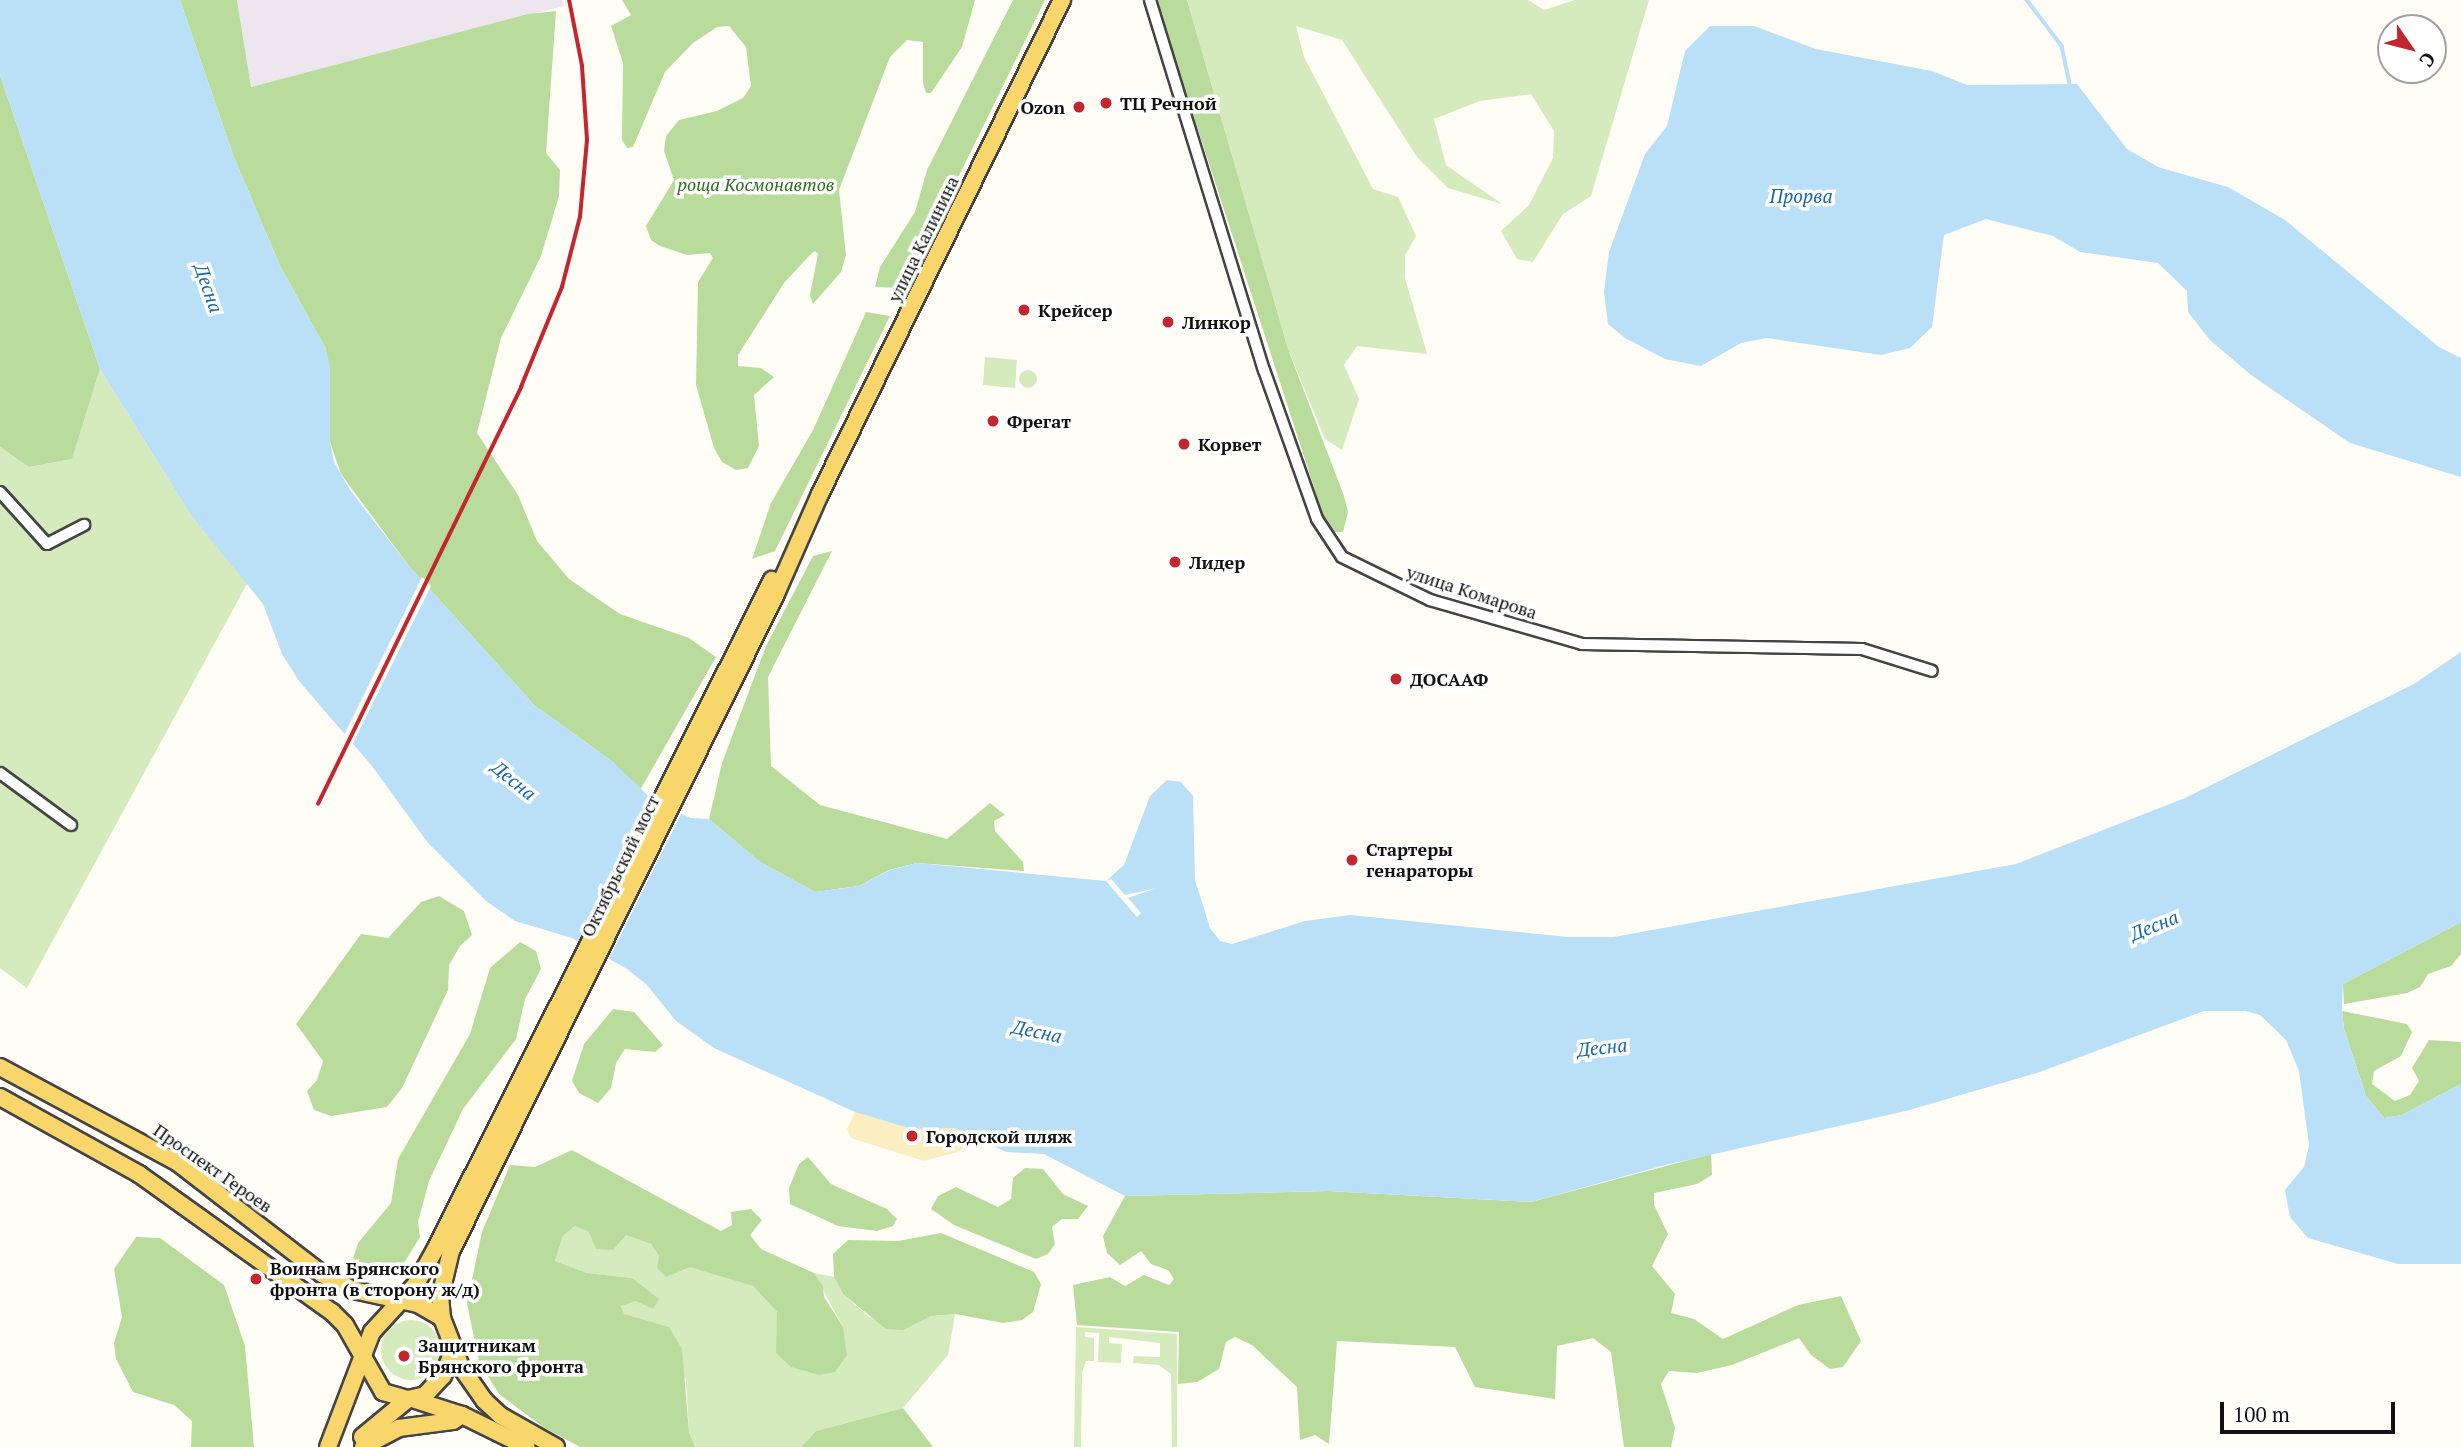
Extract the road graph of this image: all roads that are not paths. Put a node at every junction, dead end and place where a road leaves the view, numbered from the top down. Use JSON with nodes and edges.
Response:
{"nodes":[{"id":1,"x":1062,"y":0,"type":"edge"},
{"id":2,"x":1150,"y":0,"type":"edge"},
{"id":3,"x":0,"y":492,"type":"edge"},
{"id":4,"x":85,"y":525,"type":"dead end"},
{"id":5,"x":770,"y":594,"type":"joint"},
{"id":6,"x":1932,"y":671,"type":"dead end"},
{"id":7,"x":0,"y":774,"type":"edge"},
{"id":8,"x":71,"y":825,"type":"dead end"},
{"id":9,"x":0,"y":1067,"type":"edge"},
{"id":10,"x":0,"y":1097,"type":"edge"},
{"id":11,"x":493,"y":1150,"type":"junction"},
{"id":12,"x":400,"y":1302,"type":"junction"},
{"id":13,"x":442,"y":1318,"type":"junction"},
{"id":14,"x":454,"y":1349,"type":"junction"},
{"id":15,"x":363,"y":1359,"type":"junction"},
{"id":16,"x":410,"y":1399,"type":"junction"},
{"id":17,"x":462,"y":1415,"type":"junction"},
{"id":18,"x":526,"y":1446,"type":"edge"},
{"id":19,"x":328,"y":1447,"type":"edge"},
{"id":20,"x":354,"y":1447,"type":"edge"},
{"id":21,"x":363,"y":1447,"type":"edge"},
{"id":22,"x":556,"y":1447,"type":"edge"}],
"edges":[{"from":1,"to":5,"type":"main road","name":"улица Калинина"},
{"from":2,"to":6,"type":"street","name":"улица Комарова"},
{"from":3,"to":4,"type":"street"},
{"from":5,"to":11,"type":"main road","name":"Октябрьский мост"},
{"from":7,"to":8,"type":"street"},
{"from":9,"to":12,"type":"main road","name":"Проспект Героев"},
{"from":10,"to":15,"type":"main road"},
{"from":11,"to":12,"type":"main road"},
{"from":11,"to":13,"type":"main road"},
{"from":12,"to":13,"type":"main road"},
{"from":12,"to":15,"type":"main road"},
{"from":13,"to":14,"type":"main road"},
{"from":14,"to":16,"type":"main road"},
{"from":14,"to":22,"type":"main road"},
{"from":15,"to":16,"type":"main road"},
{"from":15,"to":19,"type":"main road"},
{"from":16,"to":17,"type":"main road"},
{"from":16,"to":20,"type":"main road"},
{"from":17,"to":18,"type":"main road"},
{"from":17,"to":21,"type":"main road"}]}
